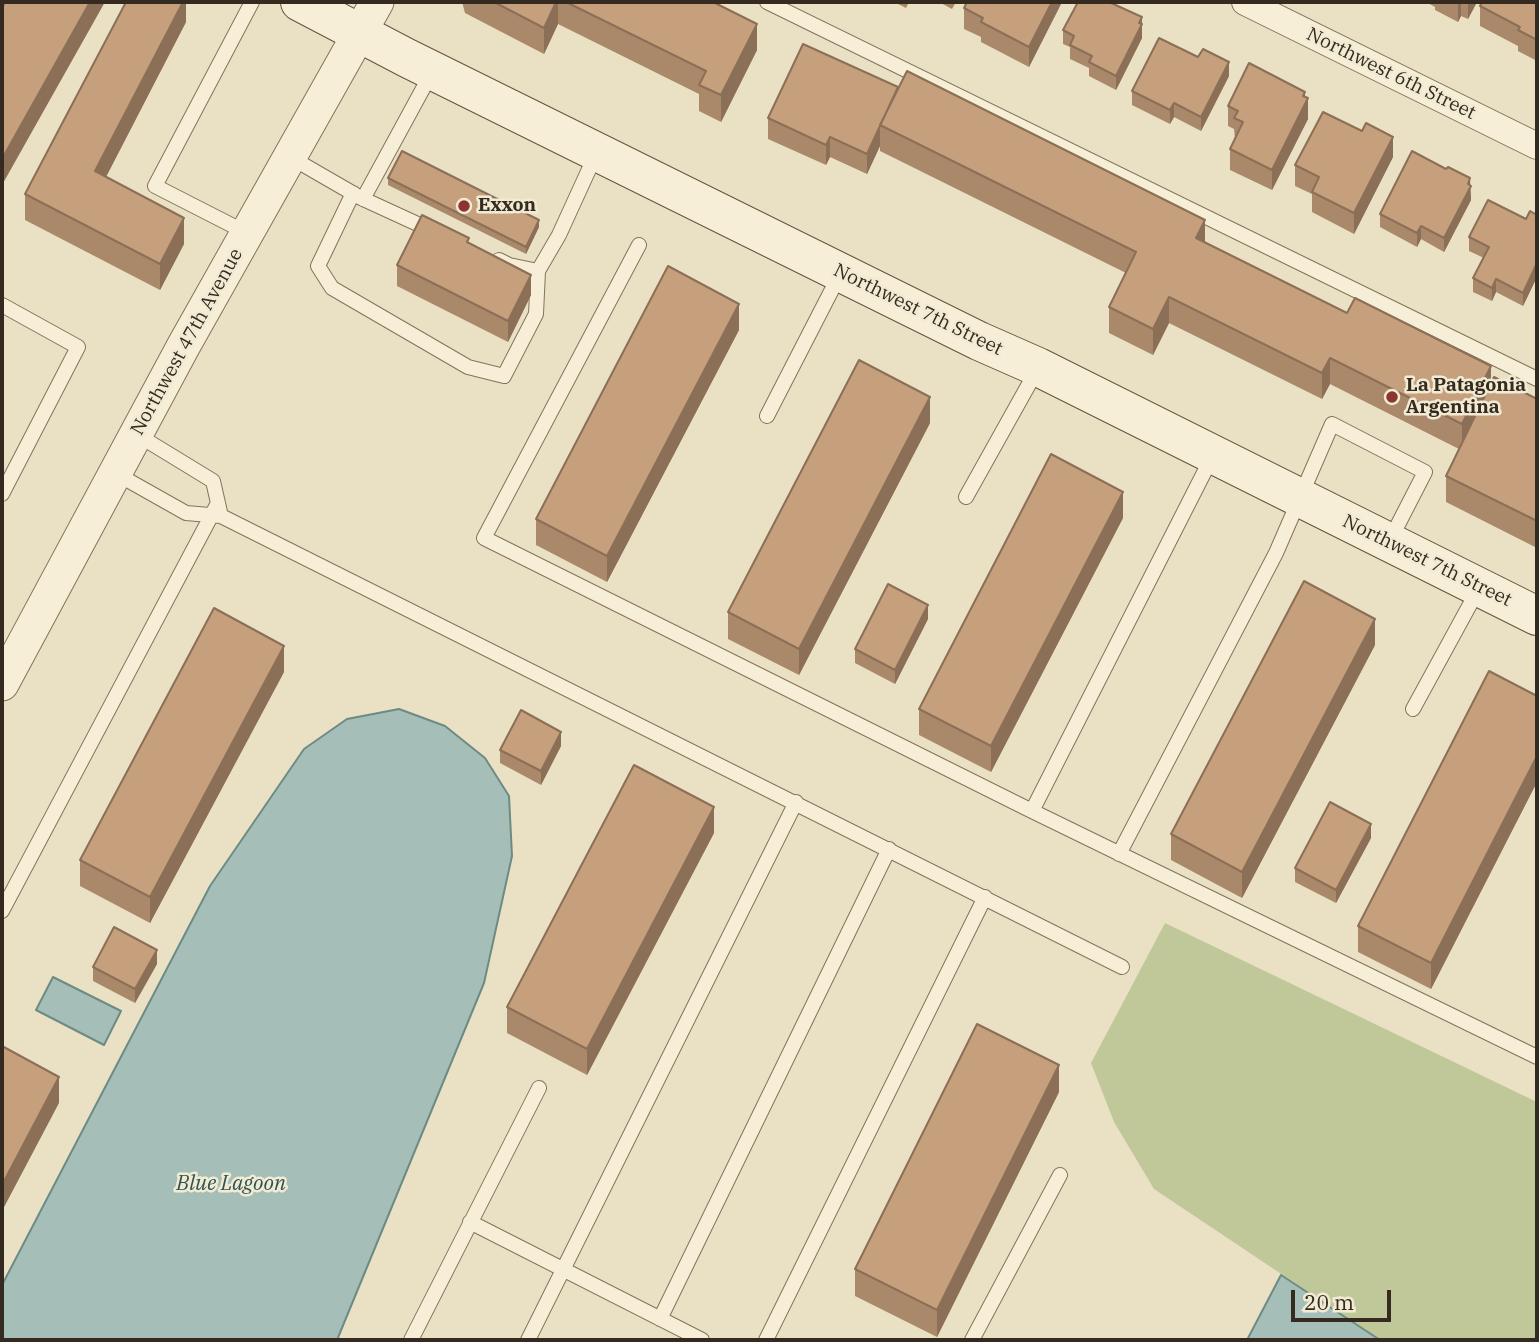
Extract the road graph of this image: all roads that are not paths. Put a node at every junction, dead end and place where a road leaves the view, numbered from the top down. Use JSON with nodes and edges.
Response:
{"nodes":[{"id":1,"x":252,"y":2,"type":"edge"},
{"id":2,"x":300,"y":2,"type":"edge"},
{"id":3,"x":377,"y":2,"type":"edge"},
{"id":4,"x":767,"y":2,"type":"edge"},
{"id":5,"x":1245,"y":2,"type":"edge"},
{"id":6,"x":359,"y":35,"type":"junction"},
{"id":7,"x":432,"y":71,"type":"junction"},
{"id":8,"x":1537,"y":146,"type":"edge"},
{"id":9,"x":597,"y":152,"type":"junction"},
{"id":10,"x":290,"y":157,"type":"junction"},
{"id":11,"x":358,"y":196,"type":"junction"},
{"id":12,"x":247,"y":233,"type":"junction"},
{"id":13,"x":448,"y":238,"type":"edge"},
{"id":14,"x":639,"y":246,"type":"dead end"},
{"id":15,"x":485,"y":254,"type":"edge"},
{"id":16,"x":538,"y":271,"type":"junction"},
{"id":17,"x":841,"y":272,"type":"junction"},
{"id":18,"x":2,"y":306,"type":"edge"},
{"id":19,"x":1038,"y":367,"type":"junction"},
{"id":20,"x":1537,"y":379,"type":"edge"},
{"id":21,"x":767,"y":416,"type":"dead end"},
{"id":22,"x":136,"y":435,"type":"junction"},
{"id":23,"x":1213,"y":454,"type":"junction"},
{"id":24,"x":115,"y":473,"type":"junction"},
{"id":25,"x":2,"y":494,"type":"edge"},
{"id":26,"x":966,"y":497,"type":"dead end"},
{"id":27,"x":1300,"y":498,"type":"junction"},
{"id":28,"x":217,"y":512,"type":"junction"},
{"id":29,"x":1389,"y":542,"type":"junction"},
{"id":30,"x":1479,"y":587,"type":"junction"},
{"id":31,"x":1537,"y":616,"type":"edge"},
{"id":32,"x":2,"y":684,"type":"edge"},
{"id":33,"x":1413,"y":709,"type":"dead end"},
{"id":34,"x":796,"y":802,"type":"junction"},
{"id":35,"x":1032,"y":811,"type":"junction"},
{"id":36,"x":890,"y":849,"type":"junction"},
{"id":37,"x":1119,"y":854,"type":"junction"},
{"id":38,"x":985,"y":898,"type":"junction"},
{"id":39,"x":2,"y":911,"type":"edge"},
{"id":40,"x":1122,"y":967,"type":"dead end"},
{"id":41,"x":1537,"y":1057,"type":"edge"},
{"id":42,"x":539,"y":1087,"type":"dead end"},
{"id":43,"x":1060,"y":1175,"type":"dead end"},
{"id":44,"x":470,"y":1222,"type":"junction"},
{"id":45,"x":563,"y":1269,"type":"junction"},
{"id":46,"x":660,"y":1320,"type":"junction"},
{"id":47,"x":411,"y":1340,"type":"edge"},
{"id":48,"x":528,"y":1340,"type":"edge"},
{"id":49,"x":702,"y":1340,"type":"edge"},
{"id":50,"x":766,"y":1340,"type":"edge"},
{"id":51,"x":972,"y":1340,"type":"edge"}],
"edges":[{"from":1,"to":12,"type":"lane"},
{"from":2,"to":6,"type":"main road","name":"Northwest 7th Street"},
{"from":3,"to":6,"type":"street","name":"Northwest 47th Avenue"},
{"from":4,"to":20,"type":"lane"},
{"from":5,"to":8,"type":"street","name":"Northwest 6th Street"},
{"from":6,"to":7,"type":"main road","name":"Northwest 7th Street"},
{"from":6,"to":10,"type":"street","name":"Northwest 47th Avenue"},
{"from":7,"to":9,"type":"main road","name":"Northwest 7th Street"},
{"from":7,"to":11,"type":"lane"},
{"from":9,"to":16,"type":"lane"},
{"from":9,"to":17,"type":"main road","name":"Northwest 7th Street"},
{"from":10,"to":11,"type":"lane"},
{"from":10,"to":12,"type":"street","name":"Northwest 47th Avenue"},
{"from":11,"to":13,"type":"lane"},
{"from":11,"to":16,"type":"lane"},
{"from":12,"to":22,"type":"street","name":"Northwest 47th Avenue"},
{"from":14,"to":35,"type":"lane"},
{"from":15,"to":16,"type":"lane"},
{"from":17,"to":19,"type":"main road","name":"Northwest 7th Street"},
{"from":17,"to":21,"type":"lane"},
{"from":18,"to":25,"type":"lane"},
{"from":19,"to":23,"type":"main road","name":"Northwest 7th Street"},
{"from":19,"to":26,"type":"lane"},
{"from":22,"to":24,"type":"street","name":"Northwest 47th Avenue"},
{"from":22,"to":28,"type":"lane"},
{"from":23,"to":27,"type":"main road","name":"Northwest 7th Street"},
{"from":23,"to":35,"type":"lane"},
{"from":24,"to":28,"type":"lane"},
{"from":24,"to":32,"type":"street","name":"Northwest 47th Avenue"},
{"from":27,"to":29,"type":"main road","name":"Northwest 7th Street"},
{"from":27,"to":29,"type":"lane"},
{"from":27,"to":37,"type":"lane"},
{"from":28,"to":34,"type":"lane"},
{"from":28,"to":39,"type":"lane"},
{"from":29,"to":30,"type":"main road","name":"Northwest 7th Street"},
{"from":30,"to":31,"type":"main road","name":"Northwest 7th Street"},
{"from":30,"to":33,"type":"lane"},
{"from":34,"to":36,"type":"lane"},
{"from":34,"to":45,"type":"lane"},
{"from":35,"to":37,"type":"lane"},
{"from":36,"to":38,"type":"lane"},
{"from":36,"to":46,"type":"lane"},
{"from":37,"to":41,"type":"lane"},
{"from":38,"to":40,"type":"lane"},
{"from":38,"to":50,"type":"lane"},
{"from":42,"to":44,"type":"lane"},
{"from":43,"to":51,"type":"lane"},
{"from":44,"to":45,"type":"lane"},
{"from":44,"to":47,"type":"lane"},
{"from":45,"to":46,"type":"lane"},
{"from":45,"to":48,"type":"lane"},
{"from":46,"to":49,"type":"lane"}]}
